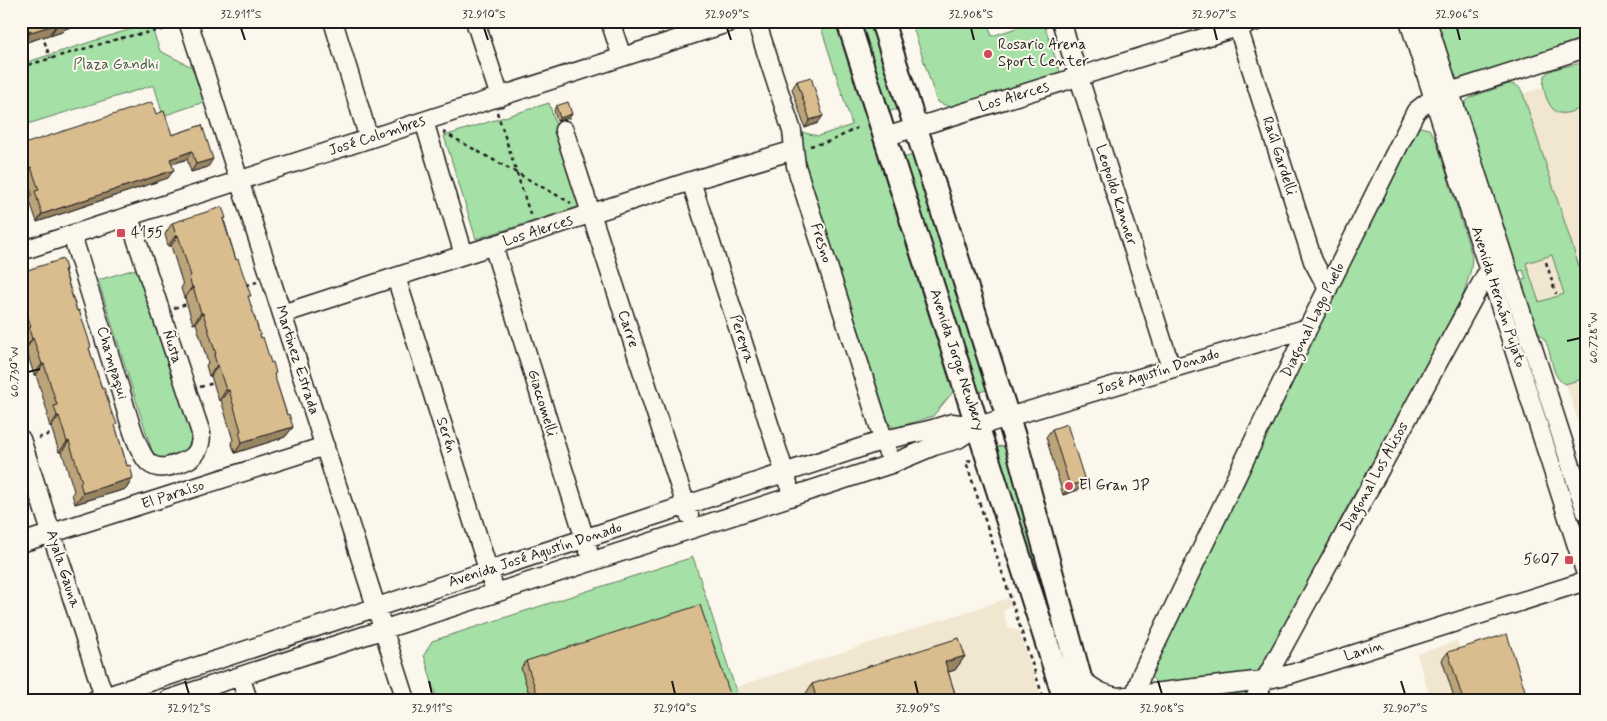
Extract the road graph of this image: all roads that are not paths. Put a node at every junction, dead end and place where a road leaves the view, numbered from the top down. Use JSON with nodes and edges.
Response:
{"nodes":[{"id":1,"x":188,"y":21,"type":"edge"},
{"id":2,"x":332,"y":21,"type":"edge"},
{"id":3,"x":475,"y":21,"type":"edge"},
{"id":4,"x":610,"y":21,"type":"edge"},
{"id":5,"x":734,"y":21,"type":"edge"},
{"id":6,"x":756,"y":21,"type":"edge"},
{"id":7,"x":848,"y":21,"type":"edge"},
{"id":8,"x":882,"y":21,"type":"edge"},
{"id":9,"x":1061,"y":21,"type":"edge"},
{"id":10,"x":1256,"y":21,"type":"edge"},
{"id":11,"x":1409,"y":21,"type":"edge"},
{"id":12,"x":1426,"y":21,"type":"edge"},
{"id":13,"x":1237,"y":24,"type":"edge"},
{"id":14,"x":1586,"y":48,"type":"edge"},
{"id":15,"x":622,"y":57,"type":"junction"},
{"id":16,"x":1078,"y":77,"type":"junction"},
{"id":17,"x":1442,"y":95,"type":"junction"},
{"id":18,"x":496,"y":98,"type":"junction"},
{"id":19,"x":424,"y":121,"type":"junction"},
{"id":20,"x":917,"y":128,"type":"junction"},
{"id":21,"x":564,"y":130,"type":"dead end"},
{"id":22,"x":885,"y":138,"type":"junction"},
{"id":23,"x":369,"y":139,"type":"junction"},
{"id":24,"x":794,"y":150,"type":"junction"},
{"id":25,"x":240,"y":181,"type":"junction"},
{"id":26,"x":692,"y":181,"type":"junction"},
{"id":27,"x":591,"y":214,"type":"junction"},
{"id":28,"x":129,"y":217,"type":"junction"},
{"id":29,"x":72,"y":235,"type":"junction"},
{"id":30,"x":493,"y":245,"type":"junction"},
{"id":31,"x":21,"y":251,"type":"edge"},
{"id":32,"x":464,"y":255,"type":"junction"},
{"id":33,"x":1506,"y":264,"type":"junction"},
{"id":34,"x":1488,"y":270,"type":"junction"},
{"id":35,"x":396,"y":277,"type":"junction"},
{"id":36,"x":1328,"y":289,"type":"junction"},
{"id":37,"x":282,"y":314,"type":"junction"},
{"id":38,"x":1308,"y":328,"type":"junction"},
{"id":39,"x":1171,"y":368,"type":"junction"},
{"id":40,"x":1548,"y":396,"type":"junction"},
{"id":41,"x":1533,"y":408,"type":"junction"},
{"id":42,"x":1008,"y":417,"type":"junction"},
{"id":43,"x":1555,"y":417,"type":"junction"},
{"id":44,"x":978,"y":426,"type":"junction"},
{"id":45,"x":884,"y":440,"type":"junction"},
{"id":46,"x":22,"y":441,"type":"edge"},
{"id":47,"x":325,"y":446,"type":"junction"},
{"id":48,"x":174,"y":464,"type":"joint"},
{"id":49,"x":891,"y":464,"type":"junction"},
{"id":50,"x":785,"y":473,"type":"junction"},
{"id":51,"x":792,"y":496,"type":"junction"},
{"id":52,"x":686,"y":505,"type":"junction"},
{"id":53,"x":1586,"y":512,"type":"edge"},
{"id":54,"x":693,"y":528,"type":"junction"},
{"id":55,"x":52,"y":534,"type":"junction"},
{"id":56,"x":585,"y":539,"type":"junction"},
{"id":57,"x":21,"y":543,"type":"edge"},
{"id":58,"x":592,"y":561,"type":"junction"},
{"id":59,"x":489,"y":570,"type":"junction"},
{"id":60,"x":1586,"y":574,"type":"edge"},
{"id":61,"x":1586,"y":582,"type":"edge"},
{"id":62,"x":496,"y":593,"type":"junction"},
{"id":63,"x":377,"y":607,"type":"junction"},
{"id":64,"x":384,"y":629,"type":"junction"},
{"id":65,"x":240,"y":676,"type":"junction"},
{"id":66,"x":1080,"y":678,"type":"junction"},
{"id":67,"x":1264,"y":680,"type":"junction"},
{"id":68,"x":1135,"y":697,"type":"edge"},
{"id":69,"x":102,"y":699,"type":"edge"},
{"id":70,"x":167,"y":700,"type":"edge"},
{"id":71,"x":248,"y":700,"type":"edge"},
{"id":72,"x":406,"y":700,"type":"edge"},
{"id":73,"x":1065,"y":700,"type":"edge"},
{"id":74,"x":1086,"y":700,"type":"edge"},
{"id":75,"x":1254,"y":700,"type":"edge"}],
"edges":[{"from":1,"to":25,"type":"street","name":"Martinez Estrada"},
{"from":2,"to":23,"type":"street"},
{"from":3,"to":18,"type":"street"},
{"from":4,"to":15,"type":"street"},
{"from":5,"to":15,"type":"street","name":"José Colombres"},
{"from":6,"to":24,"type":"street","name":"Fresno"},
{"from":7,"to":22,"type":"main road","name":"Avenida Jorge Newbery"},
{"from":8,"to":20,"type":"main road","name":"Avenida Jorge Newbery"},
{"from":9,"to":16,"type":"street","name":"Leopoldo Kanner"},
{"from":10,"to":13,"type":"street","name":"Los Alerces"},
{"from":11,"to":17,"type":"street","name":"Avenida Hernán Pujato"},
{"from":12,"to":17,"type":"street","name":"Avenida Hernán Pujato"},
{"from":13,"to":16,"type":"street","name":"Los Alerces"},
{"from":13,"to":36,"type":"street","name":"Raúl Gardelli"},
{"from":14,"to":17,"type":"street","name":"Diagonal Lago Puelo"},
{"from":15,"to":18,"type":"street","name":"José Colombres"},
{"from":16,"to":20,"type":"street","name":"Los Alerces"},
{"from":16,"to":39,"type":"street","name":"Leopoldo Kanner"},
{"from":17,"to":33,"type":"street","name":"Avenida Hernán Pujato"},
{"from":17,"to":34,"type":"street","name":"Avenida Hernán Pujato"},
{"from":17,"to":36,"type":"street","name":"Diagonal Lago Puelo"},
{"from":18,"to":19,"type":"street","name":"José Colombres"},
{"from":19,"to":23,"type":"street","name":"José Colombres"},
{"from":19,"to":32,"type":"street"},
{"from":20,"to":22,"type":"street","name":"Los Alerces"},
{"from":20,"to":42,"type":"main road","name":"Avenida Jorge Newbery"},
{"from":21,"to":27,"type":"street","name":"Carre"},
{"from":22,"to":44,"type":"main road","name":"Avenida Jorge Newbery"},
{"from":23,"to":25,"type":"street","name":"José Colombres"},
{"from":24,"to":26,"type":"street","name":"Los Alerces"},
{"from":24,"to":45,"type":"street","name":"Fresno"},
{"from":25,"to":28,"type":"street","name":"José Colombres"},
{"from":25,"to":37,"type":"street","name":"Martinez Estrada"},
{"from":26,"to":27,"type":"street","name":"Los Alerces"},
{"from":26,"to":50,"type":"street","name":"Pereyra"},
{"from":27,"to":30,"type":"street","name":"Los Alerces"},
{"from":27,"to":52,"type":"street","name":"Carre"},
{"from":28,"to":29,"type":"street","name":"José Colombres"},
{"from":28,"to":48,"type":"street","name":"Ñusta"},
{"from":29,"to":31,"type":"street","name":"José Colombres"},
{"from":29,"to":48,"type":"street","name":"Champaqui"},
{"from":30,"to":32,"type":"street","name":"Los Alerces"},
{"from":30,"to":56,"type":"street","name":"Giaccomelli"},
{"from":32,"to":35,"type":"street","name":"Los Alerces"},
{"from":33,"to":34,"type":"street"},
{"from":33,"to":40,"type":"street","name":"Avenida Hernán Pujato"},
{"from":34,"to":41,"type":"street","name":"Avenida Hernán Pujato"},
{"from":34,"to":67,"type":"street","name":"Diagonal Los Alisos"},
{"from":35,"to":37,"type":"street","name":"Los Alerces"},
{"from":35,"to":59,"type":"street","name":"Serén"},
{"from":36,"to":38,"type":"street","name":"Diagonal Lago Puelo"},
{"from":37,"to":47,"type":"street","name":"Martinez Estrada"},
{"from":38,"to":39,"type":"street","name":"José Agustín Donado"},
{"from":38,"to":68,"type":"street","name":"Diagonal Lago Puelo"},
{"from":39,"to":42,"type":"street","name":"José Agustín Donado"},
{"from":40,"to":41,"type":"street"},
{"from":40,"to":43,"type":"street","name":"Avenida Hernán Pujato"},
{"from":41,"to":43,"type":"street"},
{"from":41,"to":60,"type":"street","name":"Avenida Hernán Pujato"},
{"from":42,"to":44,"type":"street","name":"Avenida José Agustín Donado"},
{"from":42,"to":66,"type":"main road","name":"Avenida Jorge Newbery"},
{"from":43,"to":53,"type":"street","name":"Avenida Hernán Pujato"},
{"from":44,"to":45,"type":"street","name":"Avenida José Agustín Donado"},
{"from":44,"to":49,"type":"street","name":"Avenida José Agustín Donado"},
{"from":44,"to":73,"type":"main road","name":"Avenida Jorge Newbery"},
{"from":45,"to":49,"type":"street","name":"Fresno"},
{"from":45,"to":50,"type":"street","name":"Avenida José Agustín Donado"},
{"from":46,"to":55,"type":"street","name":"Ayala Gauna"},
{"from":47,"to":55,"type":"street","name":"El Paraíso"},
{"from":47,"to":63,"type":"street","name":"Martinez Estrada"},
{"from":49,"to":51,"type":"street","name":"Avenida José Agustín Donado"},
{"from":50,"to":51,"type":"street","name":"Pereyra"},
{"from":50,"to":52,"type":"street","name":"Avenida José Agustín Donado"},
{"from":51,"to":54,"type":"street","name":"Avenida José Agustín Donado"},
{"from":52,"to":54,"type":"street","name":"Carre"},
{"from":52,"to":56,"type":"street","name":"Avenida José Agustín Donado"},
{"from":54,"to":58,"type":"street","name":"Avenida José Agustín Donado"},
{"from":55,"to":57,"type":"street","name":"El Paraíso"},
{"from":55,"to":69,"type":"street","name":"Ayala Gauna"},
{"from":56,"to":58,"type":"street","name":"Giaccomelli"},
{"from":56,"to":59,"type":"street","name":"Avenida José Agustín Donado"},
{"from":58,"to":62,"type":"street","name":"Avenida José Agustín Donado"},
{"from":59,"to":62,"type":"street","name":"Serén"},
{"from":59,"to":63,"type":"street","name":"Avenida José Agustín Donado"},
{"from":61,"to":67,"type":"street","name":"Lanin"},
{"from":62,"to":64,"type":"street","name":"Avenida José Agustín Donado"},
{"from":63,"to":64,"type":"street","name":"Martinez Estrada"},
{"from":63,"to":69,"type":"street","name":"Avenida José Agustín Donado"},
{"from":64,"to":65,"type":"street","name":"Avenida José Agustín Donado"},
{"from":64,"to":72,"type":"street","name":"Martinez Estrada"},
{"from":65,"to":70,"type":"street","name":"Avenida José Agustín Donado"},
{"from":65,"to":71,"type":"street"},
{"from":66,"to":68,"type":"street"},
{"from":66,"to":74,"type":"main road","name":"Avenida Jorge Newbery"},
{"from":67,"to":68,"type":"street","name":"Lanin"},
{"from":67,"to":75,"type":"street","name":"Diagonal Los Alisos"}]}
